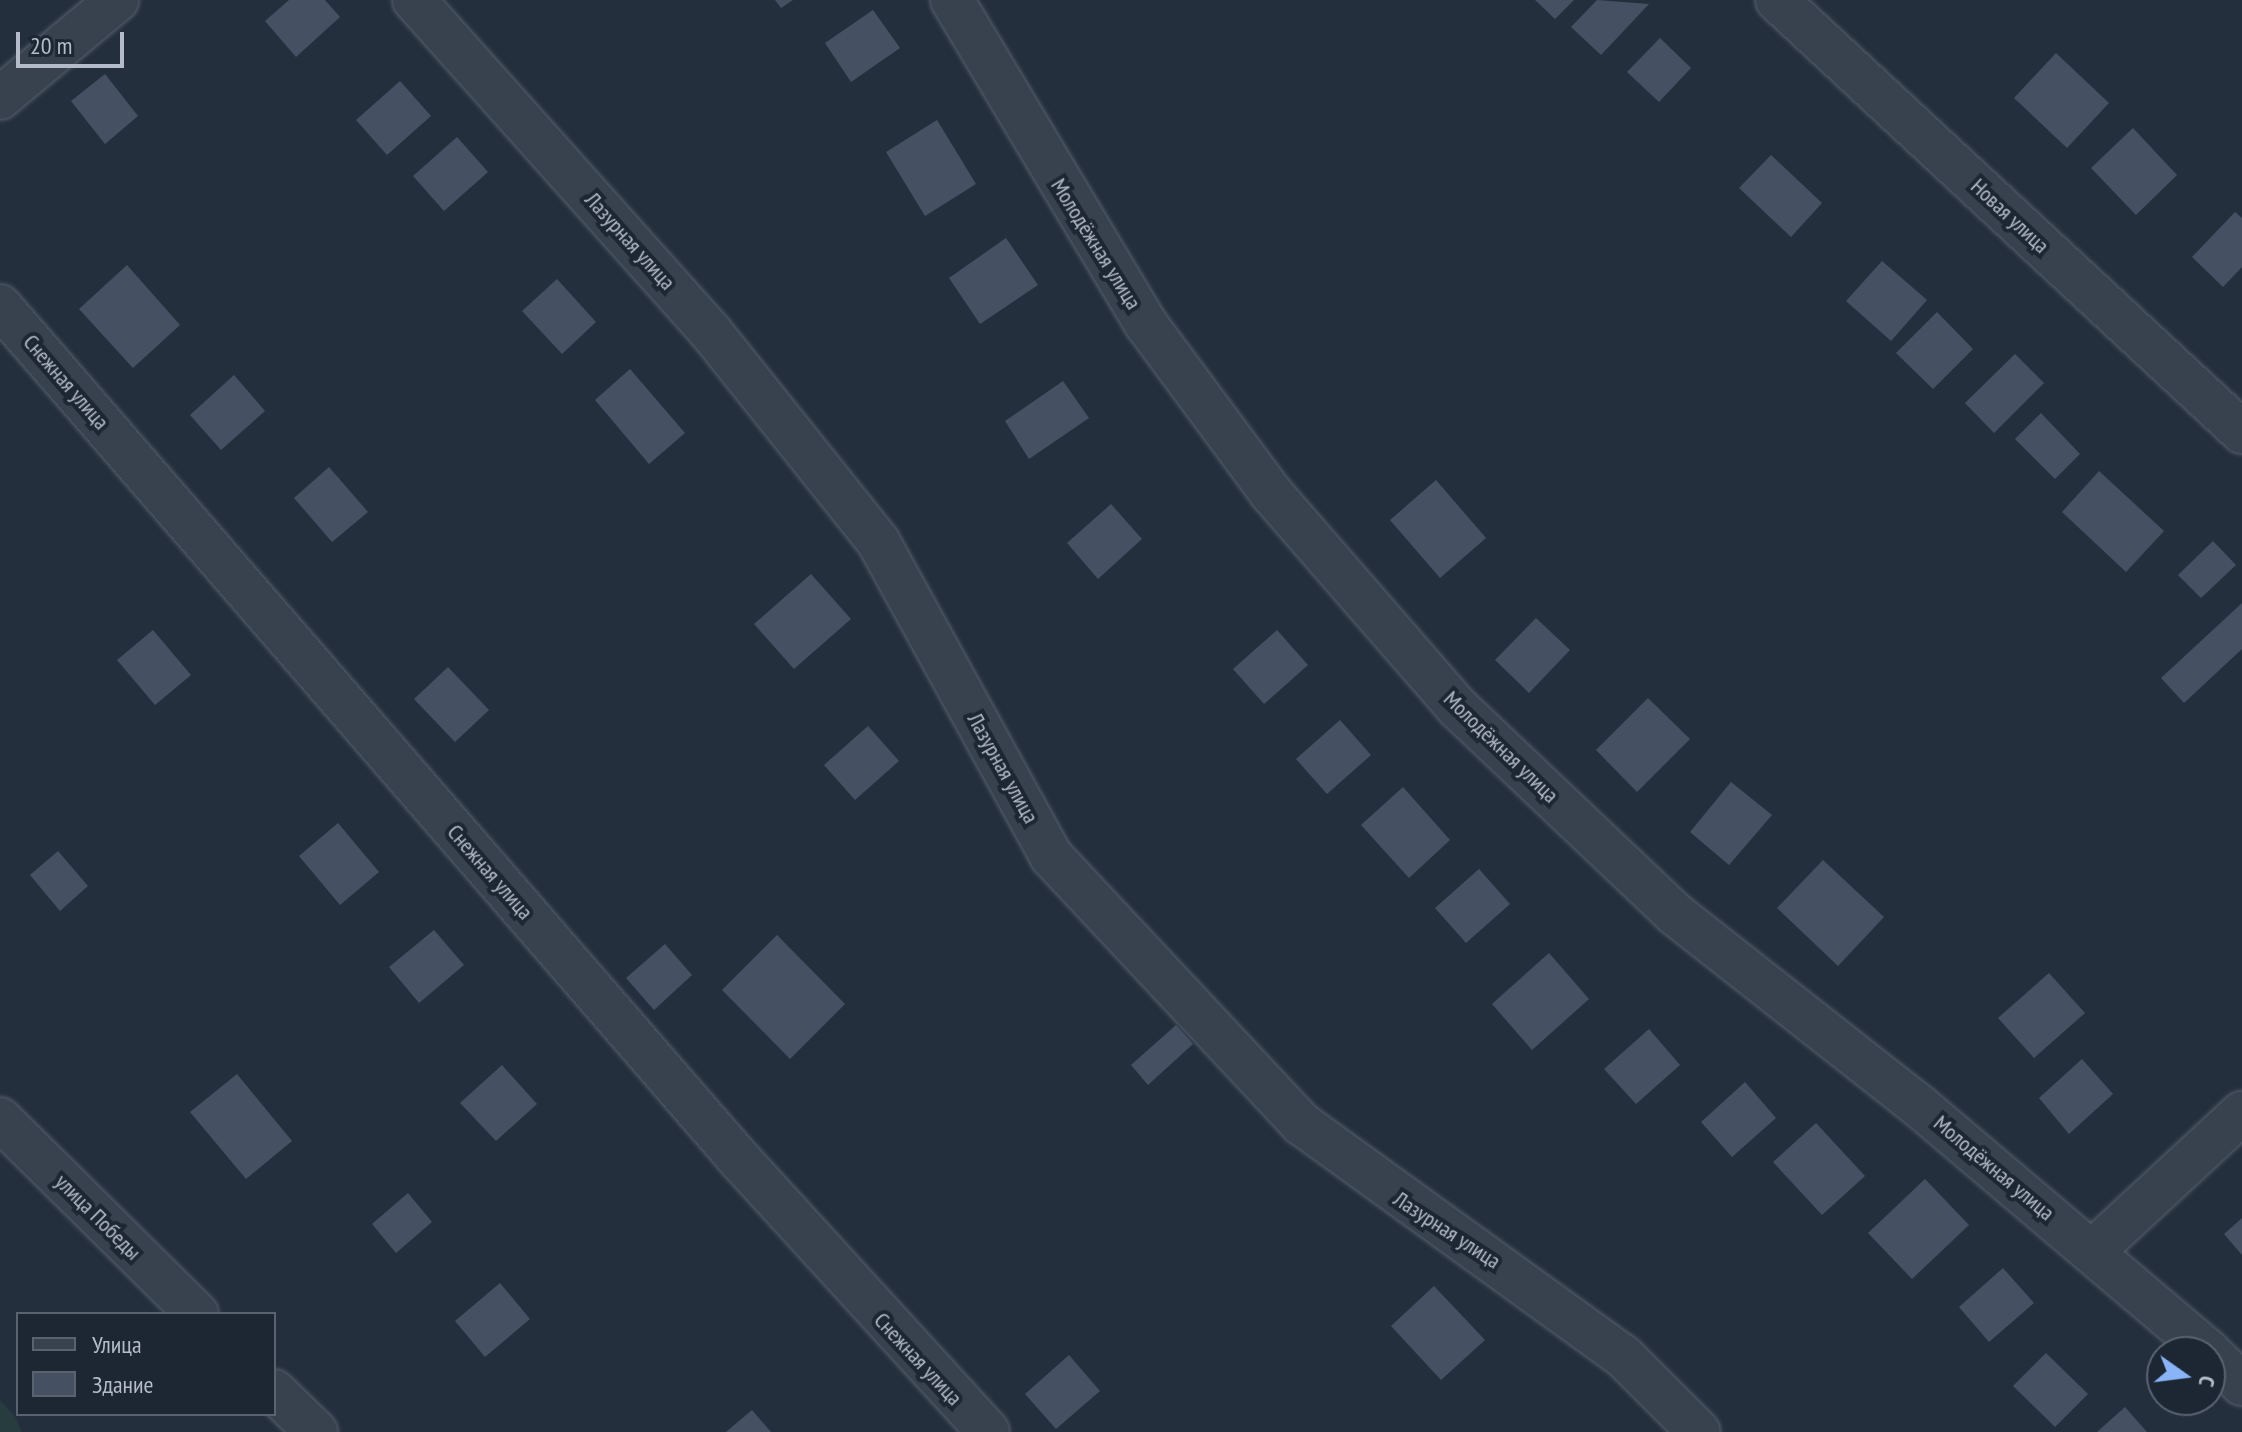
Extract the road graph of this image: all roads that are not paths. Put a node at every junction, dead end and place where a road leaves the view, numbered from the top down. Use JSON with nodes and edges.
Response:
{"nodes":[{"id":1,"x":117,"y":0,"type":"edge"},
{"id":2,"x":414,"y":0,"type":"edge"},
{"id":3,"x":952,"y":0,"type":"edge"},
{"id":4,"x":1777,"y":0,"type":"edge"},
{"id":5,"x":0,"y":98,"type":"edge"},
{"id":6,"x":0,"y":306,"type":"edge"},
{"id":7,"x":2242,"y":432,"type":"edge"},
{"id":8,"x":2242,"y":1113,"type":"edge"},
{"id":9,"x":0,"y":1119,"type":"edge"},
{"id":10,"x":2094,"y":1250,"type":"junction"},
{"id":11,"x":195,"y":1312,"type":"edge"},
{"id":12,"x":2190,"y":1336,"type":"edge"},
{"id":13,"x":2226,"y":1369,"type":"edge"},
{"id":14,"x":2242,"y":1384,"type":"edge"},
{"id":15,"x":276,"y":1393,"type":"edge"},
{"id":16,"x":316,"y":1432,"type":"edge"},
{"id":17,"x":988,"y":1432,"type":"edge"},
{"id":18,"x":1699,"y":1432,"type":"edge"}],
"edges":[{"from":1,"to":5,"type":"street"},
{"from":2,"to":18,"type":"street","name":"Лазурная улица"},
{"from":3,"to":10,"type":"street","name":"Молодёжная улица"},
{"from":4,"to":7,"type":"street","name":"Новая улица"},
{"from":6,"to":17,"type":"street","name":"Снежная улица"},
{"from":8,"to":10,"type":"street"},
{"from":9,"to":11,"type":"street","name":"улица Победы"},
{"from":10,"to":12,"type":"street","name":"Молодёжная улица"},
{"from":13,"to":14,"type":"street","name":"Молодёжная улица"},
{"from":15,"to":16,"type":"street"}]}
